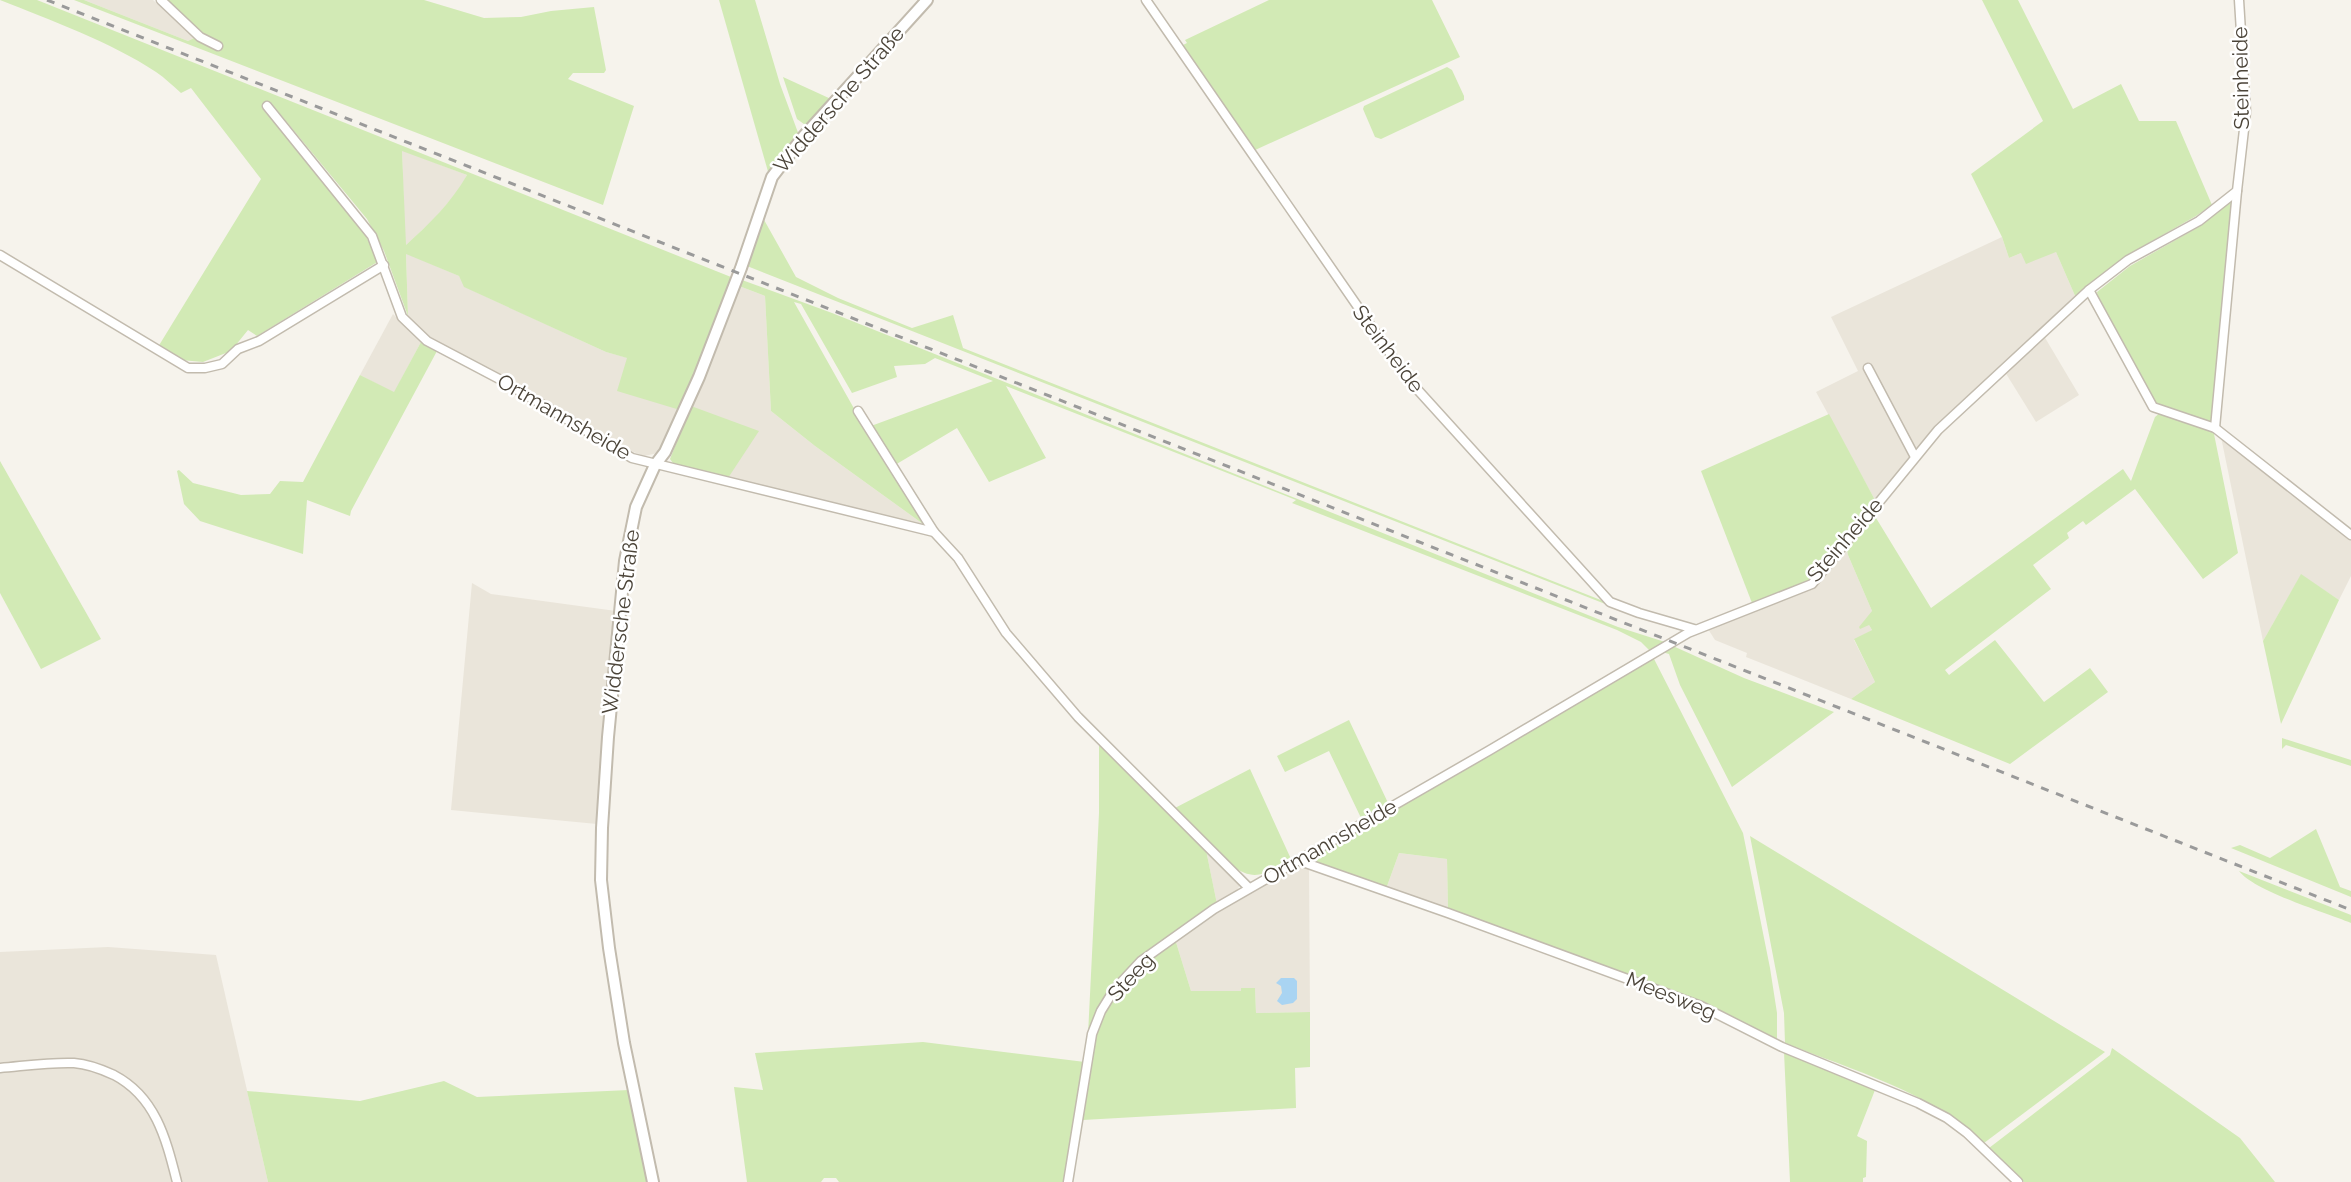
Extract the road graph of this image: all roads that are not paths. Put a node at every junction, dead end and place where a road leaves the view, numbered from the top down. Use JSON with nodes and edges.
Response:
{"nodes":[{"id":1,"x":160,"y":0,"type":"edge"},
{"id":2,"x":927,"y":0,"type":"edge"},
{"id":3,"x":1146,"y":0,"type":"edge"},
{"id":4,"x":2239,"y":0,"type":"edge"},
{"id":5,"x":218,"y":46,"type":"dead end"},
{"id":6,"x":267,"y":106,"type":"dead end"},
{"id":7,"x":2237,"y":191,"type":"junction"},
{"id":8,"x":0,"y":255,"type":"edge"},
{"id":9,"x":384,"y":266,"type":"junction"},
{"id":10,"x":2090,"y":290,"type":"junction"},
{"id":11,"x":1868,"y":368,"type":"dead end"},
{"id":12,"x":858,"y":411,"type":"dead end"},
{"id":13,"x":2215,"y":428,"type":"junction"},
{"id":14,"x":1915,"y":457,"type":"junction"},
{"id":15,"x":655,"y":465,"type":"junction"},
{"id":16,"x":934,"y":532,"type":"junction"},
{"id":17,"x":2351,"y":535,"type":"edge"},
{"id":18,"x":1694,"y":629,"type":"junction"},
{"id":19,"x":1668,"y":645,"type":"joint"},
{"id":20,"x":1297,"y":860,"type":"junction"},
{"id":21,"x":1249,"y":888,"type":"junction"},
{"id":22,"x":0,"y":1068,"type":"edge"},
{"id":23,"x":177,"y":1182,"type":"edge"},
{"id":24,"x":653,"y":1182,"type":"edge"},
{"id":25,"x":1068,"y":1182,"type":"edge"},
{"id":26,"x":2018,"y":1182,"type":"edge"}],
"edges":[{"from":1,"to":5,"type":"street"},
{"from":2,"to":15,"type":"street","name":"Widdersche Straße"},
{"from":3,"to":18,"type":"street","name":"Steinheide"},
{"from":4,"to":7,"type":"street","name":"Steinheide"},
{"from":6,"to":9,"type":"street","name":"Ortmannsheide"},
{"from":7,"to":10,"type":"street","name":"Steinheide"},
{"from":7,"to":13,"type":"street","name":"Steinheide"},
{"from":8,"to":9,"type":"street"},
{"from":9,"to":15,"type":"street","name":"Ortmannsheide"},
{"from":10,"to":13,"type":"street"},
{"from":10,"to":14,"type":"street","name":"Steinheide"},
{"from":11,"to":14,"type":"street"},
{"from":12,"to":16,"type":"street","name":"Ortmannsheide"},
{"from":13,"to":17,"type":"street"},
{"from":14,"to":18,"type":"street","name":"Steinheide"},
{"from":15,"to":16,"type":"street","name":"Ortmannsheide"},
{"from":15,"to":24,"type":"street","name":"Widdersche Straße"},
{"from":16,"to":21,"type":"street","name":"Ortmannsheide"},
{"from":18,"to":19,"type":"street","name":"Steinheide"},
{"from":19,"to":20,"type":"street","name":"Ortmannsheide"},
{"from":20,"to":21,"type":"street","name":"Ortmannsheide"},
{"from":20,"to":26,"type":"street","name":"Meesweg"},
{"from":21,"to":25,"type":"street","name":"Steeg"},
{"from":22,"to":23,"type":"street"}]}
